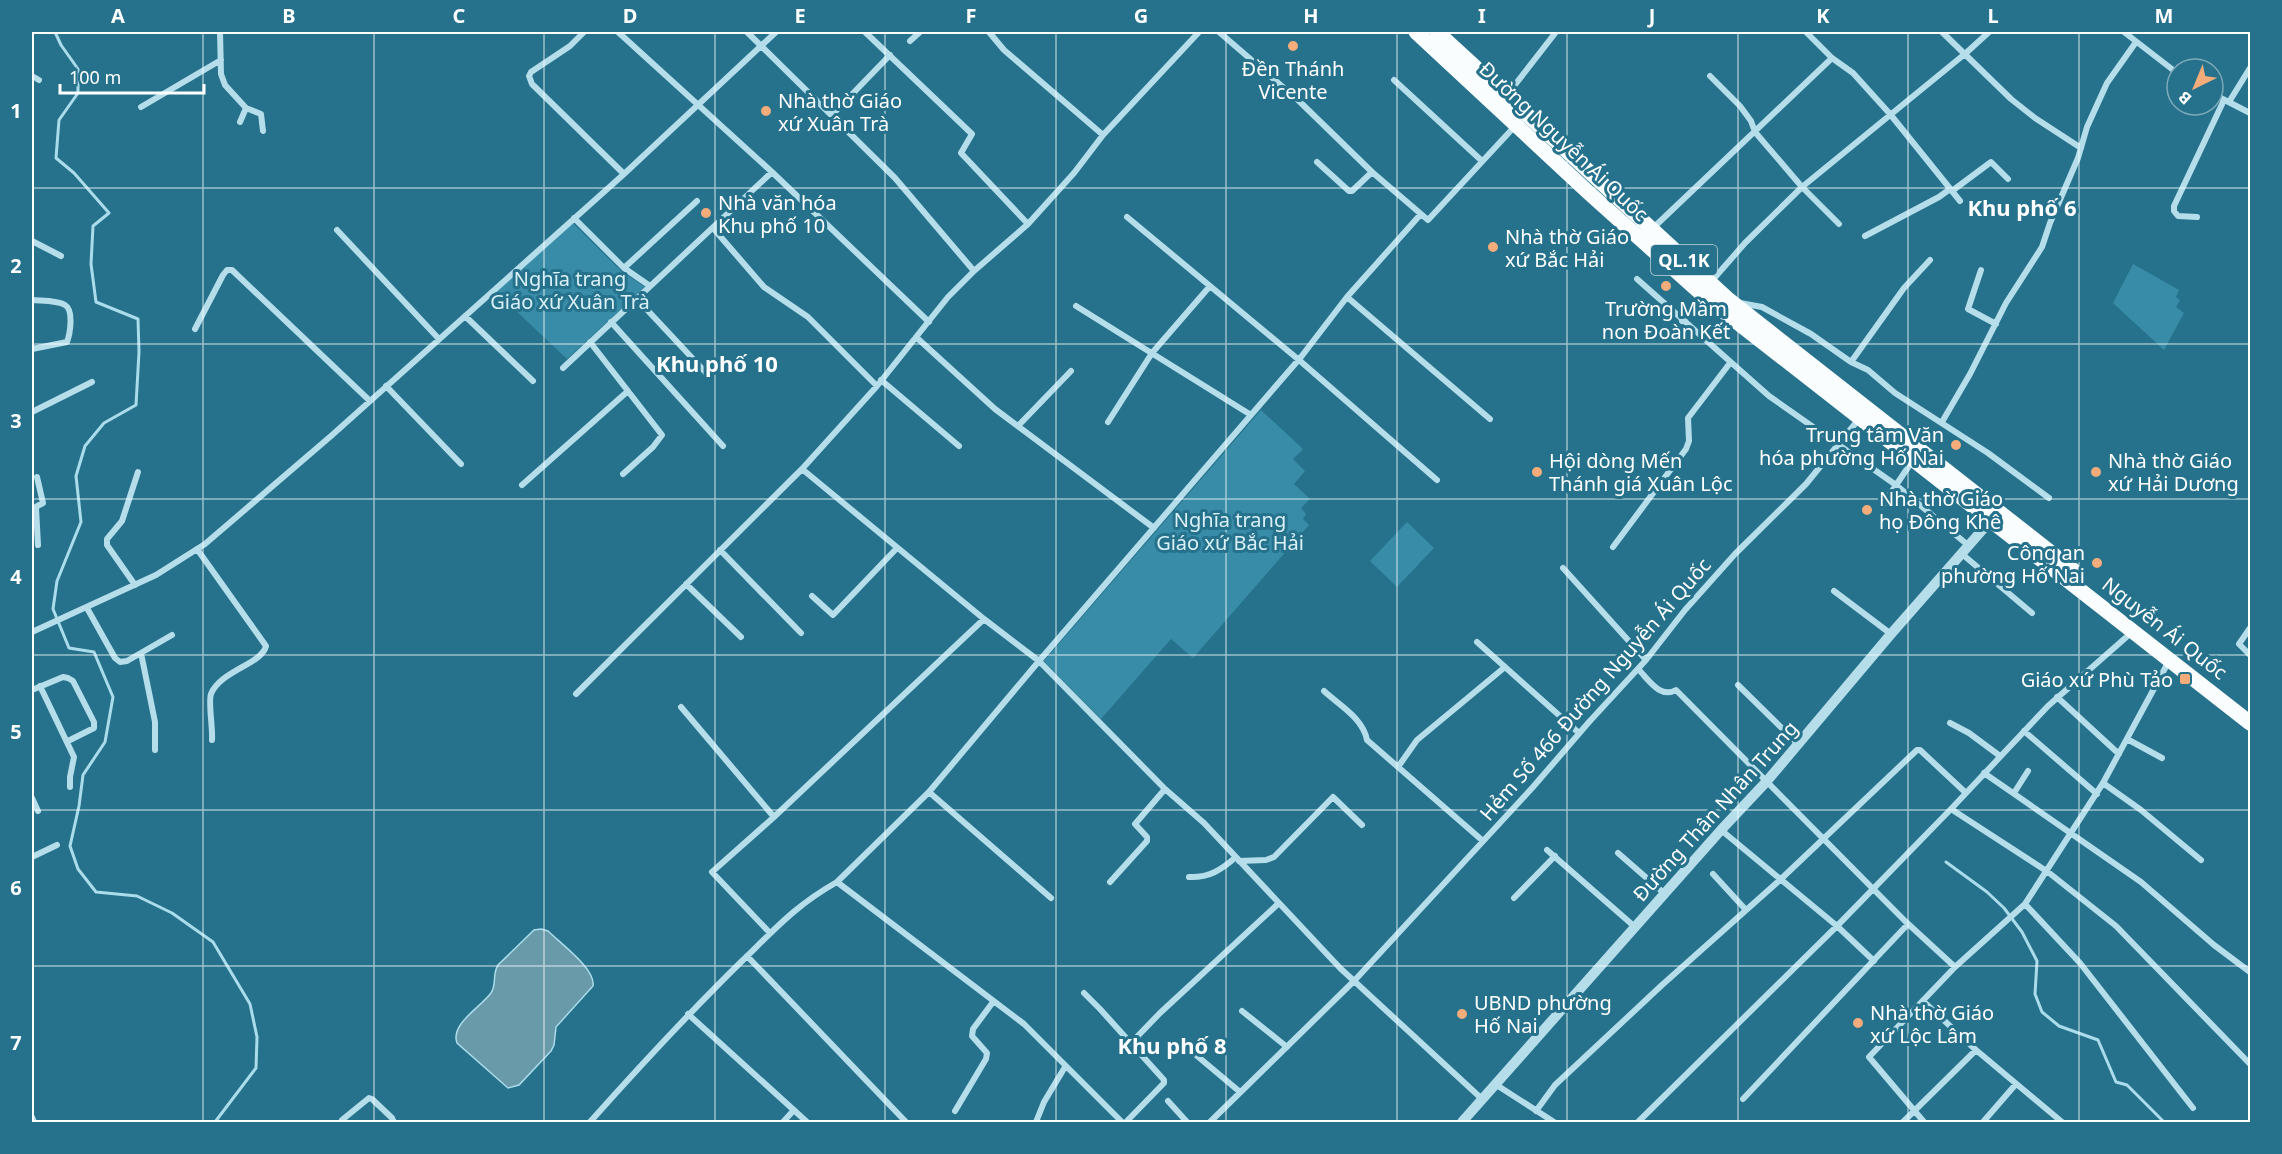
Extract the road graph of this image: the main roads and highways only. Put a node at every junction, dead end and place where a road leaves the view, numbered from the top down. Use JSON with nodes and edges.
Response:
{"nodes":[{"id":1,"x":1416,"y":32,"type":"edge"},
{"id":2,"x":1437,"y":32,"type":"edge"},
{"id":3,"x":1521,"y":119,"type":"junction"},
{"id":4,"x":1707,"y":290,"type":"junction"},
{"id":5,"x":1948,"y":476,"type":"junction"},
{"id":6,"x":2250,"y":710,"type":"edge"},
{"id":7,"x":2250,"y":723,"type":"edge"}],
"edges":[{"from":1,"to":3,"type":"main road","name":"Đường Nguyễn Ái Quốc","number":"QL.1K"},
{"from":2,"to":3,"type":"main road","name":"Đường Nguyễn Ái Quốc","number":"QL.1K"},
{"from":3,"to":4,"type":"main road","name":"Đường Nguyễn Ái Quốc","number":"QL.1K"},
{"from":3,"to":4,"type":"main road","name":"Đường Nguyễn Ái Quốc","number":"QL.1K"},
{"from":4,"to":5,"type":"main road","name":"Đường Nguyễn Ái Quốc","number":"QL.1K"},
{"from":4,"to":5,"type":"main road","name":"Đường Nguyễn Ái Quốc","number":"QL.1K"},
{"from":5,"to":6,"type":"main road","name":"Nguyễn Ái Quốc","number":"QL.1K"},
{"from":5,"to":7,"type":"main road","name":"Nguyễn Ái Quốc","number":"QL.1K"}]}
